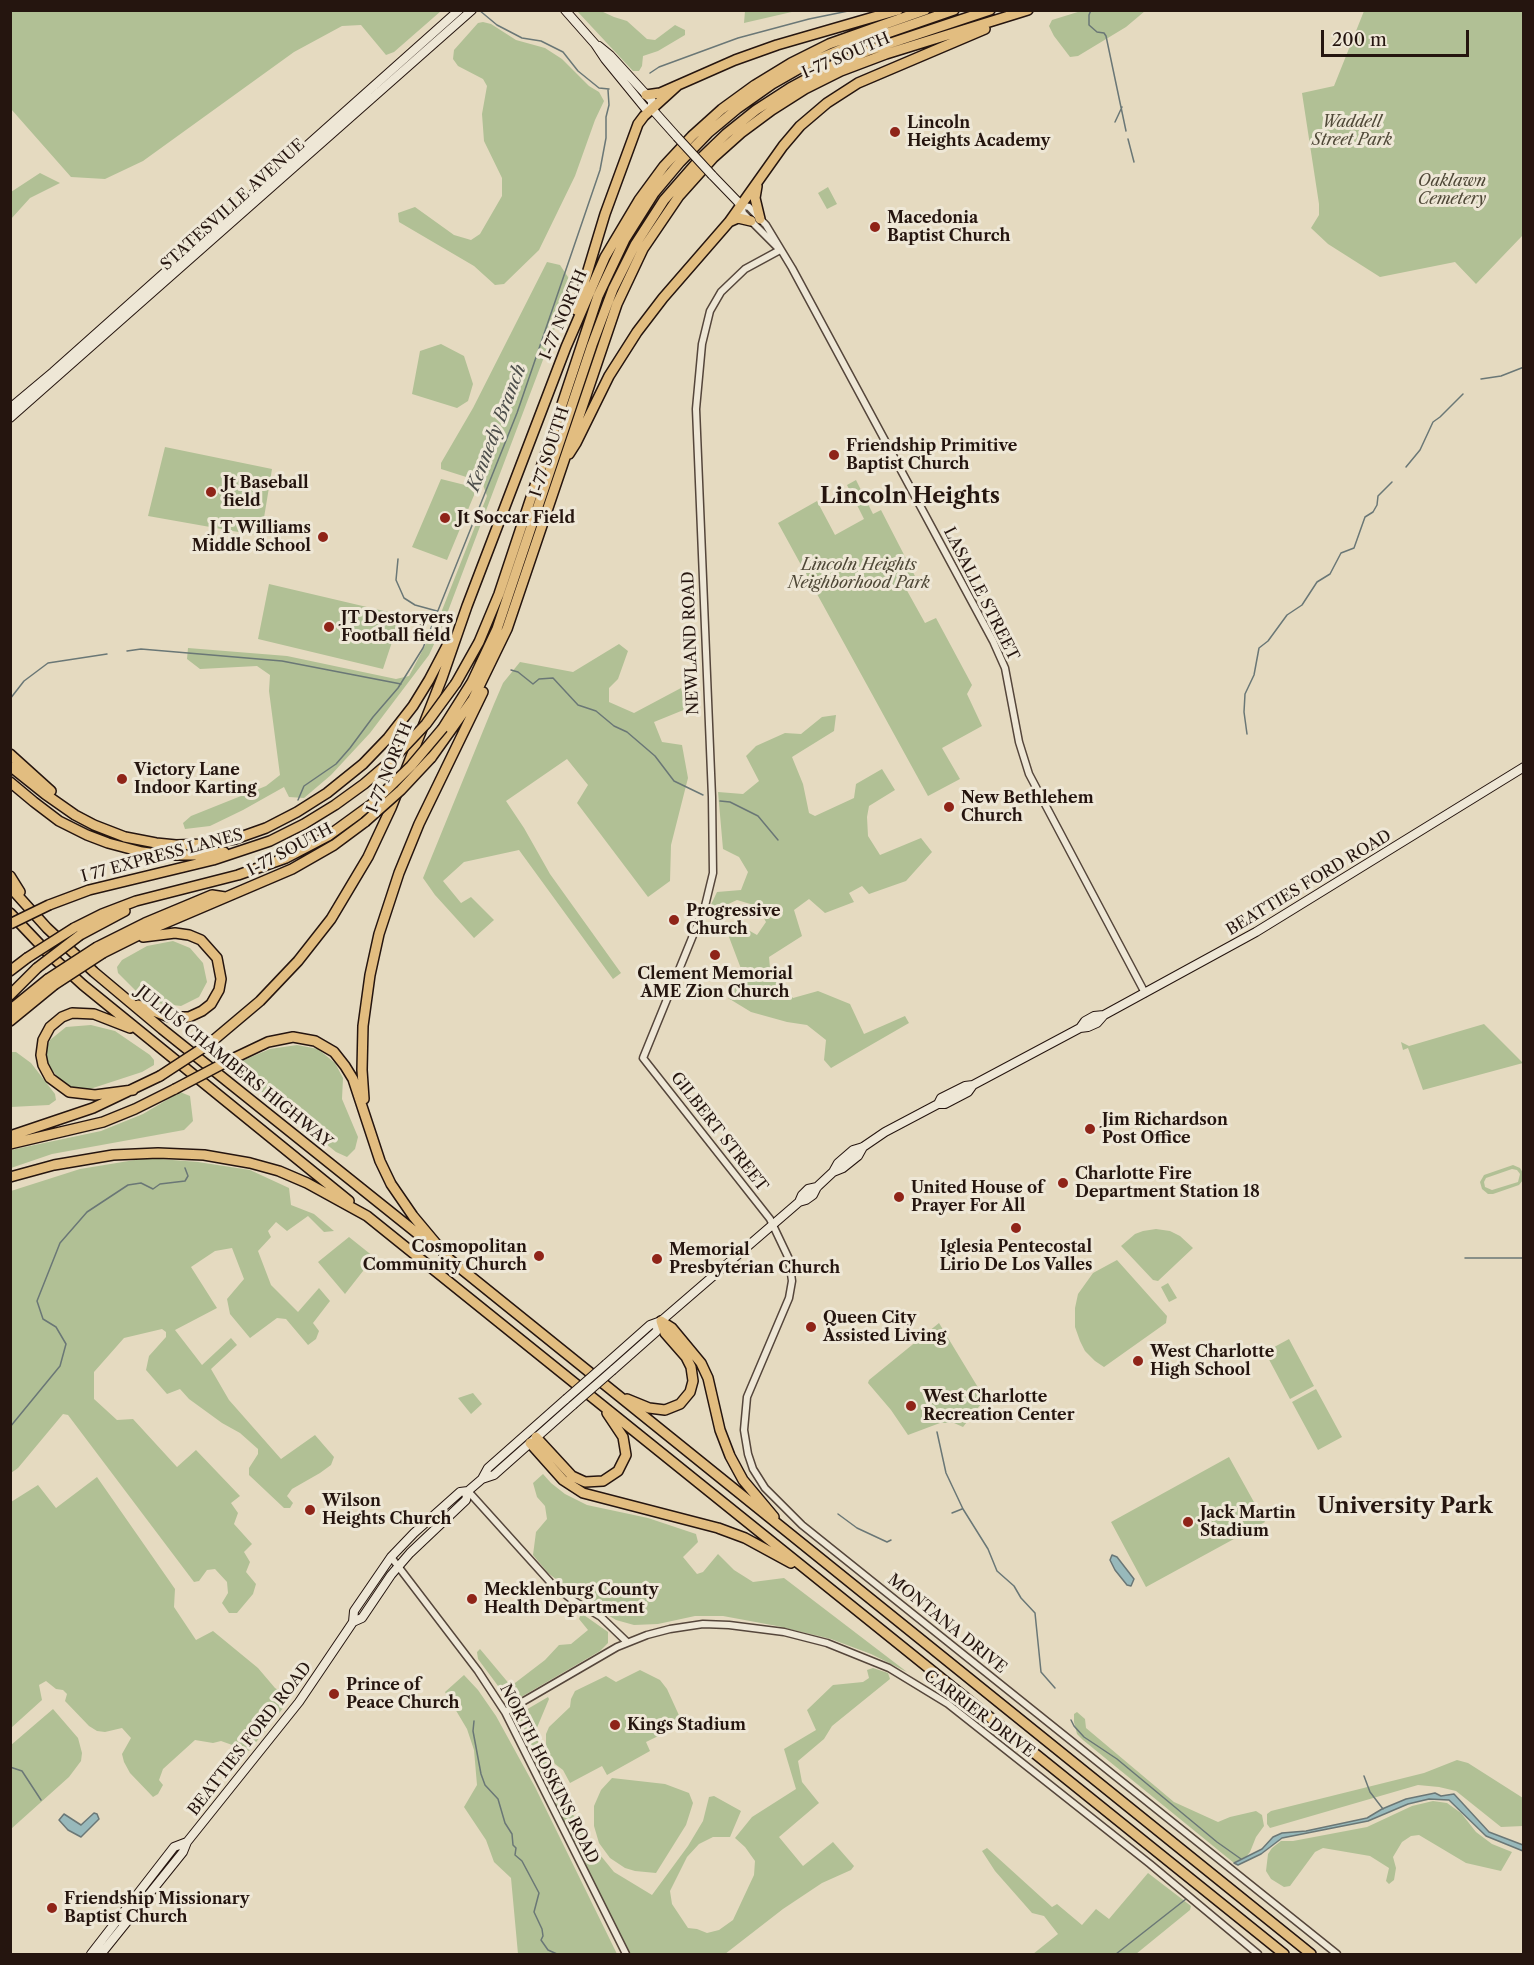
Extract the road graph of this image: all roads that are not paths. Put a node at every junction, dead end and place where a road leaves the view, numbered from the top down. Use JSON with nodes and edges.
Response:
{"nodes":[{"id":1,"x":565,"y":10,"type":"edge"},
{"id":2,"x":898,"y":10,"type":"edge"},
{"id":3,"x":925,"y":10,"type":"edge"},
{"id":4,"x":954,"y":10,"type":"edge"},
{"id":5,"x":990,"y":10,"type":"edge"},
{"id":6,"x":1028,"y":10,"type":"edge"},
{"id":7,"x":465,"y":12,"type":"edge"},
{"id":8,"x":595,"y":44,"type":"junction"},
{"id":9,"x":677,"y":86,"type":"junction"},
{"id":10,"x":646,"y":95,"type":"junction"},
{"id":11,"x":652,"y":109,"type":"junction"},
{"id":12,"x":757,"y":184,"type":"junction"},
{"id":13,"x":741,"y":205,"type":"junction"},
{"id":14,"x":755,"y":220,"type":"junction"},
{"id":15,"x":729,"y":222,"type":"junction"},
{"id":16,"x":768,"y":239,"type":"junction"},
{"id":17,"x":780,"y":250,"type":"junction"},
{"id":18,"x":763,"y":259,"type":"junction"},
{"id":19,"x":566,"y":347,"type":"junction"},
{"id":20,"x":10,"y":408,"type":"edge"},
{"id":21,"x":10,"y":418,"type":"edge"},
{"id":22,"x":562,"y":463,"type":"junction"},
{"id":23,"x":467,"y":606,"type":"junction"},
{"id":24,"x":486,"y":676,"type":"junction"},
{"id":25,"x":10,"y":754,"type":"edge"},
{"id":26,"x":10,"y":766,"type":"edge"},
{"id":27,"x":1524,"y":766,"type":"edge"},
{"id":28,"x":10,"y":782,"type":"edge"},
{"id":29,"x":104,"y":830,"type":"junction"},
{"id":30,"x":270,"y":841,"type":"junction"},
{"id":31,"x":10,"y":876,"type":"edge"},
{"id":32,"x":10,"y":887,"type":"edge"},
{"id":33,"x":225,"y":897,"type":"junction"},
{"id":34,"x":10,"y":913,"type":"edge"},
{"id":35,"x":34,"y":914,"type":"junction"},
{"id":36,"x":10,"y":924,"type":"edge"},
{"id":37,"x":77,"y":931,"type":"junction"},
{"id":38,"x":129,"y":939,"type":"junction"},
{"id":39,"x":100,"y":950,"type":"junction"},
{"id":40,"x":10,"y":971,"type":"edge"},
{"id":41,"x":51,"y":982,"type":"junction"},
{"id":42,"x":1144,"y":993,"type":"junction"},
{"id":43,"x":10,"y":995,"type":"edge"},
{"id":44,"x":130,"y":1001,"type":"junction"},
{"id":45,"x":10,"y":1010,"type":"edge"},
{"id":46,"x":10,"y":1021,"type":"edge"},
{"id":47,"x":144,"y":1035,"type":"junction"},
{"id":48,"x":643,"y":1058,"type":"joint"},
{"id":49,"x":134,"y":1089,"type":"junction"},
{"id":50,"x":366,"y":1116,"type":"junction"},
{"id":51,"x":10,"y":1136,"type":"edge"},
{"id":52,"x":10,"y":1144,"type":"edge"},
{"id":53,"x":10,"y":1177,"type":"edge"},
{"id":54,"x":367,"y":1216,"type":"junction"},
{"id":55,"x":773,"y":1223,"type":"junction"},
{"id":56,"x":449,"y":1259,"type":"junction"},
{"id":57,"x":661,"y":1321,"type":"junction"},
{"id":58,"x":618,"y":1395,"type":"junction"},
{"id":59,"x":602,"y":1406,"type":"junction"},
{"id":60,"x":533,"y":1440,"type":"junction"},
{"id":61,"x":482,"y":1479,"type":"junction"},
{"id":62,"x":468,"y":1491,"type":"junction"},
{"id":63,"x":791,"y":1536,"type":"junction"},
{"id":64,"x":391,"y":1557,"type":"junction"},
{"id":65,"x":398,"y":1567,"type":"junction"},
{"id":66,"x":813,"y":1574,"type":"junction"},
{"id":67,"x":353,"y":1622,"type":"junction"},
{"id":68,"x":627,"y":1642,"type":"junction"},
{"id":69,"x":506,"y":1712,"type":"junction"},
{"id":70,"x":187,"y":1842,"type":"junction"},
{"id":71,"x":91,"y":1954,"type":"edge"},
{"id":72,"x":101,"y":1954,"type":"edge"},
{"id":73,"x":626,"y":1954,"type":"edge"},
{"id":74,"x":1258,"y":1954,"type":"edge"},
{"id":75,"x":1284,"y":1954,"type":"edge"},
{"id":76,"x":1311,"y":1954,"type":"edge"},
{"id":77,"x":1337,"y":1954,"type":"edge"}],
"edges":[{"from":1,"to":8,"type":"main road"},
{"from":2,"to":9,"type":"highway"},
{"from":3,"to":19,"type":"highway","name":"I-77 NORTH"},
{"from":4,"to":30,"type":"highway","name":"I 77 EXPRESS LANES","bridge":true},
{"from":5,"to":37,"type":"highway","bridge":true},
{"from":6,"to":12,"type":"highway"},
{"from":6,"to":22,"type":"highway","name":"I-77 SOUTH"},
{"from":7,"to":20,"type":"main road","name":"STATESVILLE AVENUE"},
{"from":7,"to":21,"type":"main road","name":"STATESVILLE AVENUE"},
{"from":8,"to":10,"type":"main road"},
{"from":8,"to":11,"type":"main road"},
{"from":9,"to":10,"type":"highway"},
{"from":9,"to":11,"type":"highway"},
{"from":10,"to":11,"type":"main road"},
{"from":11,"to":13,"type":"main road","name":"LASALLE STREET","bridge":true},
{"from":11,"to":19,"type":"highway"},
{"from":12,"to":13,"type":"highway"},
{"from":12,"to":14,"type":"highway"},
{"from":13,"to":14,"type":"street","name":"LASALLE STREET"},
{"from":13,"to":15,"type":"highway"},
{"from":14,"to":15,"type":"highway"},
{"from":14,"to":16,"type":"street","name":"LASALLE STREET"},
{"from":14,"to":17,"type":"street","name":"LASALLE STREET"},
{"from":15,"to":22,"type":"highway"},
{"from":16,"to":17,"type":"street","name":"LASALLE STREET"},
{"from":16,"to":18,"type":"street"},
{"from":17,"to":18,"type":"street","name":"NEWLAND ROAD"},
{"from":17,"to":42,"type":"street","name":"LASALLE STREET"},
{"from":18,"to":48,"type":"street","name":"NEWLAND ROAD"},
{"from":19,"to":23,"type":"highway","name":"I-77 NORTH"},
{"from":22,"to":24,"type":"highway","name":"I-77 SOUTH"},
{"from":23,"to":29,"type":"highway"},
{"from":23,"to":49,"type":"highway","name":"I-77 NORTH","bridge":true},
{"from":24,"to":33,"type":"highway","name":"I-77 SOUTH","bridge":true},
{"from":24,"to":50,"type":"highway"},
{"from":25,"to":29,"type":"highway"},
{"from":26,"to":29,"type":"highway"},
{"from":27,"to":42,"type":"main road","name":"BEATTIES FORD ROAD"},
{"from":28,"to":30,"type":"highway"},
{"from":30,"to":36,"type":"highway","name":"I 77 EXPRESS LANES","bridge":true},
{"from":31,"to":35,"type":"highway"},
{"from":32,"to":35,"type":"highway","name":"JULIUS CHAMBERS HIGHWAY"},
{"from":33,"to":38,"type":"highway","name":"I-77 SOUTH"},
{"from":33,"to":39,"type":"highway"},
{"from":34,"to":47,"type":"highway","name":"JULIUS CHAMBERS HIGHWAY"},
{"from":35,"to":44,"type":"highway","name":"JULIUS CHAMBERS HIGHWAY"},
{"from":37,"to":40,"type":"highway","bridge":true},
{"from":37,"to":43,"type":"highway","bridge":true},
{"from":38,"to":39,"type":"highway","name":"I-77 SOUTH"},
{"from":38,"to":44,"type":"highway"},
{"from":39,"to":41,"type":"highway","bridge":true},
{"from":41,"to":45,"type":"highway"},
{"from":41,"to":46,"type":"highway"},
{"from":42,"to":55,"type":"main road","name":"BEATTIES FORD ROAD"},
{"from":44,"to":56,"type":"highway","name":"JULIUS CHAMBERS HIGHWAY"},
{"from":47,"to":49,"type":"highway"},
{"from":47,"to":54,"type":"highway","name":"JULIUS CHAMBERS HIGHWAY"},
{"from":48,"to":55,"type":"street","name":"GILBERT STREET"},
{"from":49,"to":51,"type":"highway"},
{"from":50,"to":52,"type":"highway","bridge":true},
{"from":50,"to":56,"type":"highway"},
{"from":53,"to":54,"type":"highway"},
{"from":54,"to":59,"type":"highway"},
{"from":55,"to":57,"type":"main road","name":"BEATTIES FORD ROAD"},
{"from":55,"to":77,"type":"street","name":"MONTANA DRIVE"},
{"from":56,"to":58,"type":"highway"},
{"from":57,"to":58,"type":"highway"},
{"from":57,"to":60,"type":"main road","name":"BEATTIES FORD ROAD","bridge":true},
{"from":57,"to":61,"type":"main road","name":"BEATTIES FORD ROAD","bridge":true},
{"from":57,"to":63,"type":"highway"},
{"from":58,"to":63,"type":"highway"},
{"from":59,"to":60,"type":"highway"},
{"from":59,"to":66,"type":"highway"},
{"from":60,"to":61,"type":"main road","name":"BEATTIES FORD ROAD"},
{"from":60,"to":66,"type":"highway"},
{"from":61,"to":62,"type":"main road","name":"BEATTIES FORD ROAD"},
{"from":62,"to":64,"type":"main road","name":"BEATTIES FORD ROAD"},
{"from":62,"to":65,"type":"main road","name":"BEATTIES FORD ROAD"},
{"from":62,"to":68,"type":"street"},
{"from":63,"to":76,"type":"highway"},
{"from":64,"to":65,"type":"street","name":"NORTH HOSKINS ROAD"},
{"from":64,"to":67,"type":"main road","name":"BEATTIES FORD ROAD"},
{"from":65,"to":67,"type":"main road","name":"BEATTIES FORD ROAD"},
{"from":65,"to":69,"type":"street","name":"NORTH HOSKINS ROAD"},
{"from":66,"to":75,"type":"highway"},
{"from":67,"to":70,"type":"main road","name":"BEATTIES FORD ROAD"},
{"from":68,"to":69,"type":"street","name":"CARRIER DRIVE"},
{"from":68,"to":74,"type":"street","name":"CARRIER DRIVE"},
{"from":69,"to":73,"type":"street","name":"NORTH HOSKINS ROAD"},
{"from":70,"to":71,"type":"main road","name":"BEATTIES FORD ROAD"},
{"from":70,"to":72,"type":"main road","name":"BEATTIES FORD ROAD"}]}
